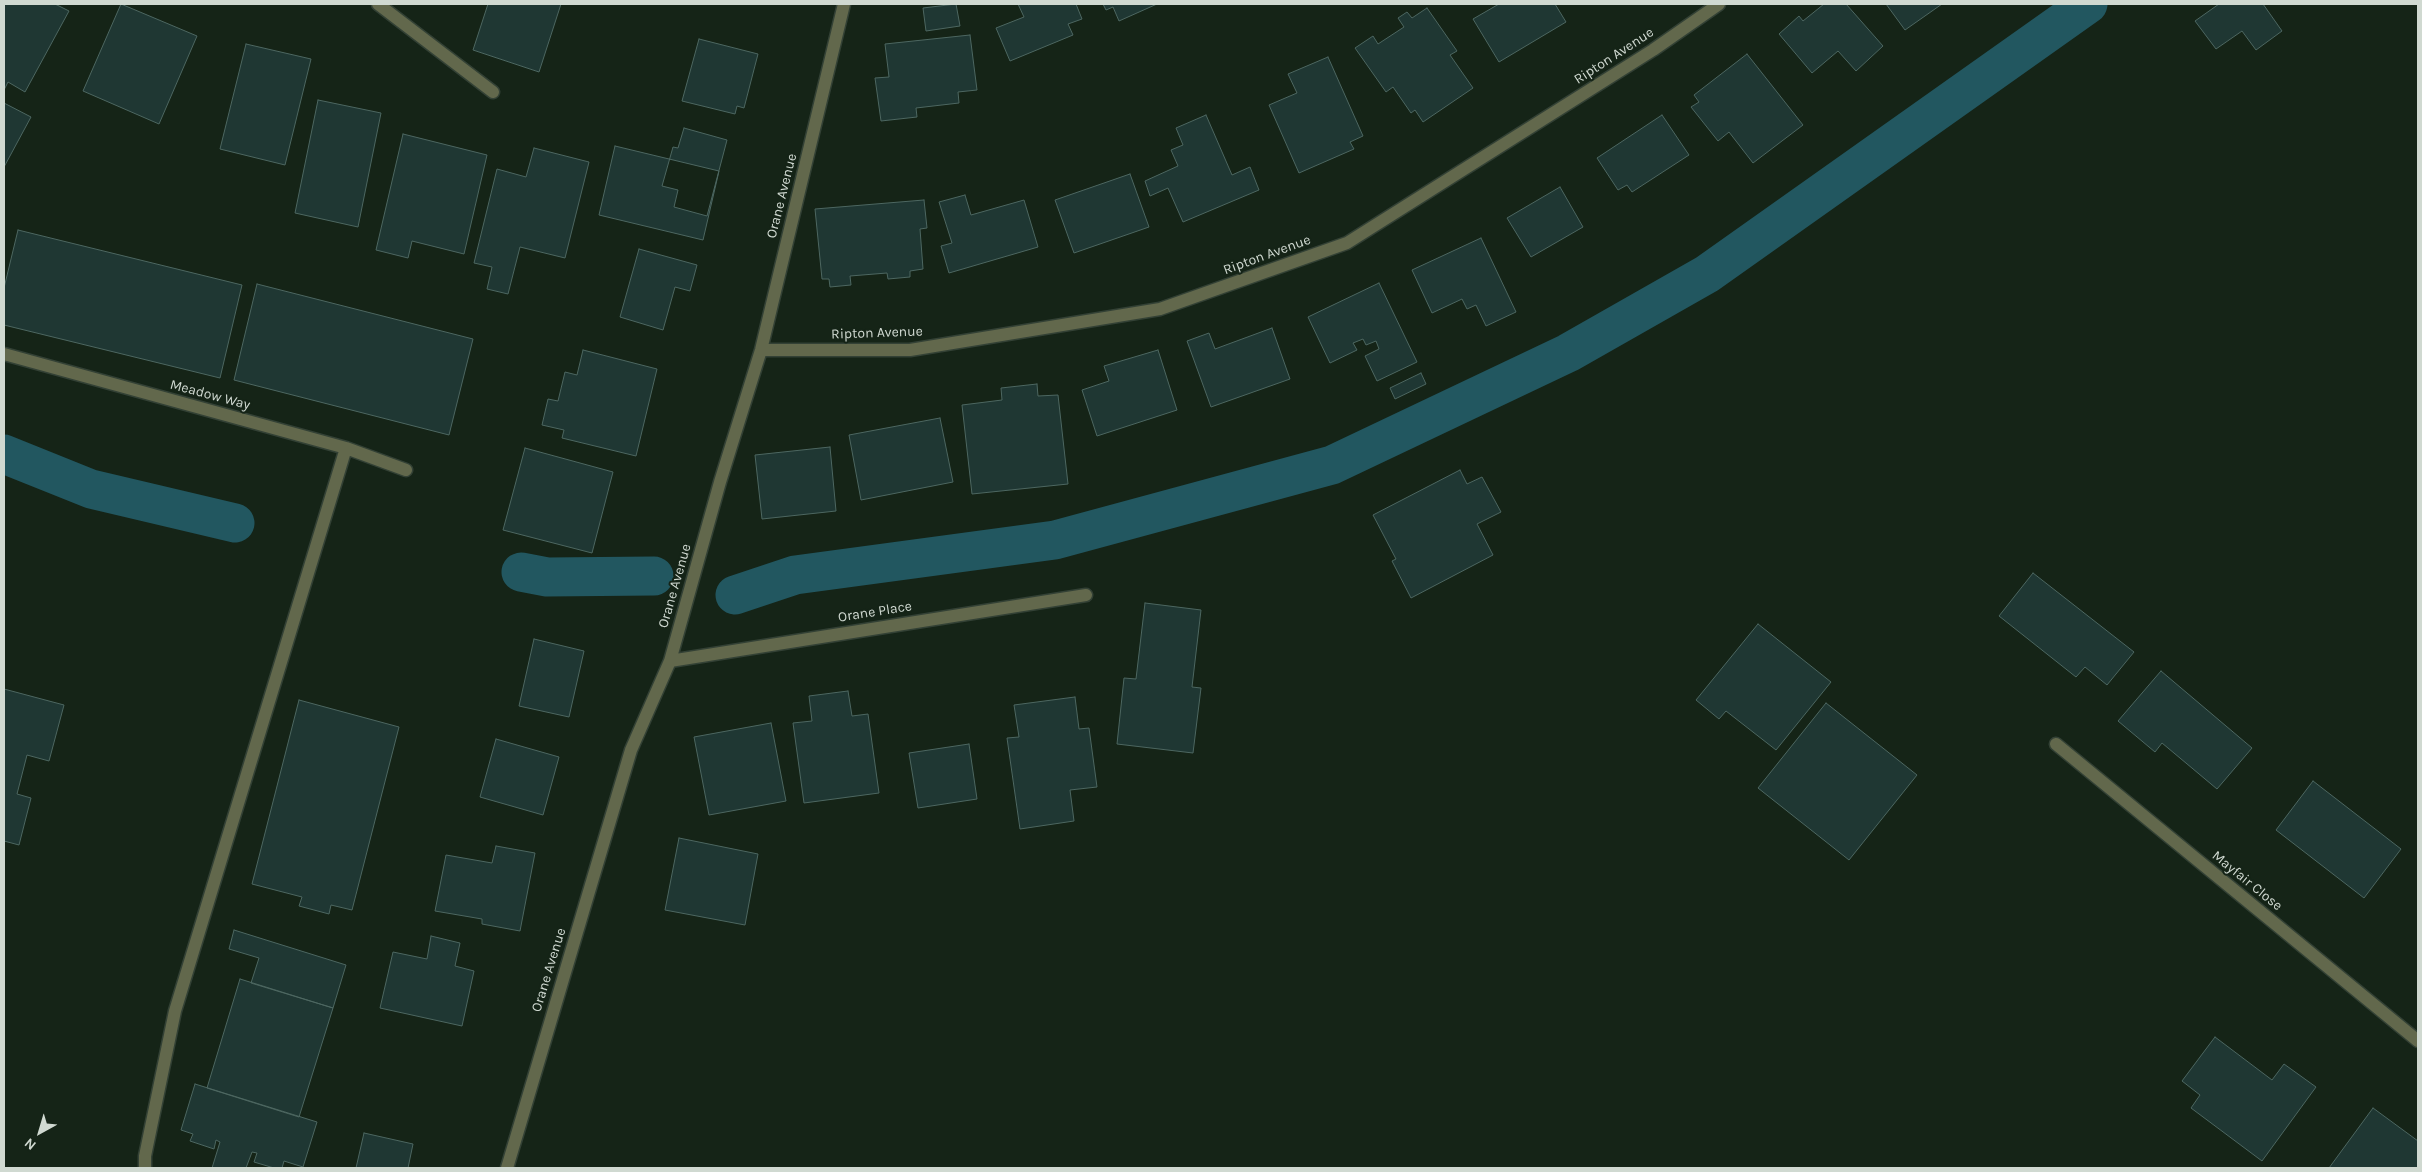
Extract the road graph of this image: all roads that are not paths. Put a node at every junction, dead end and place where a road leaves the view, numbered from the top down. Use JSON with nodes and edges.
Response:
{"nodes":[{"id":1,"x":378,"y":4,"type":"edge"},
{"id":2,"x":844,"y":4,"type":"edge"},
{"id":3,"x":1719,"y":4,"type":"edge"},
{"id":4,"x":493,"y":92,"type":"dead end"},
{"id":5,"x":761,"y":350,"type":"junction"},
{"id":6,"x":4,"y":354,"type":"edge"},
{"id":7,"x":346,"y":448,"type":"junction"},
{"id":8,"x":406,"y":470,"type":"dead end"},
{"id":9,"x":1086,"y":594,"type":"dead end"},
{"id":10,"x":670,"y":661,"type":"junction"},
{"id":11,"x":2056,"y":744,"type":"dead end"},
{"id":12,"x":2418,"y":1041,"type":"edge"},
{"id":13,"x":145,"y":1168,"type":"edge"},
{"id":14,"x":507,"y":1168,"type":"edge"}],
"edges":[{"from":1,"to":4,"type":"street"},
{"from":2,"to":5,"type":"street","name":"Orane Avenue"},
{"from":3,"to":5,"type":"street","name":"Ripton Avenue"},
{"from":5,"to":10,"type":"street","name":"Orane Avenue"},
{"from":6,"to":7,"type":"street","name":"Meadow Way"},
{"from":7,"to":8,"type":"street","name":"Meadow Way"},
{"from":7,"to":13,"type":"street"},
{"from":9,"to":10,"type":"street","name":"Orane Place"},
{"from":10,"to":14,"type":"street","name":"Orane Avenue"},
{"from":11,"to":12,"type":"street","name":"Mayfair Close"}]}
